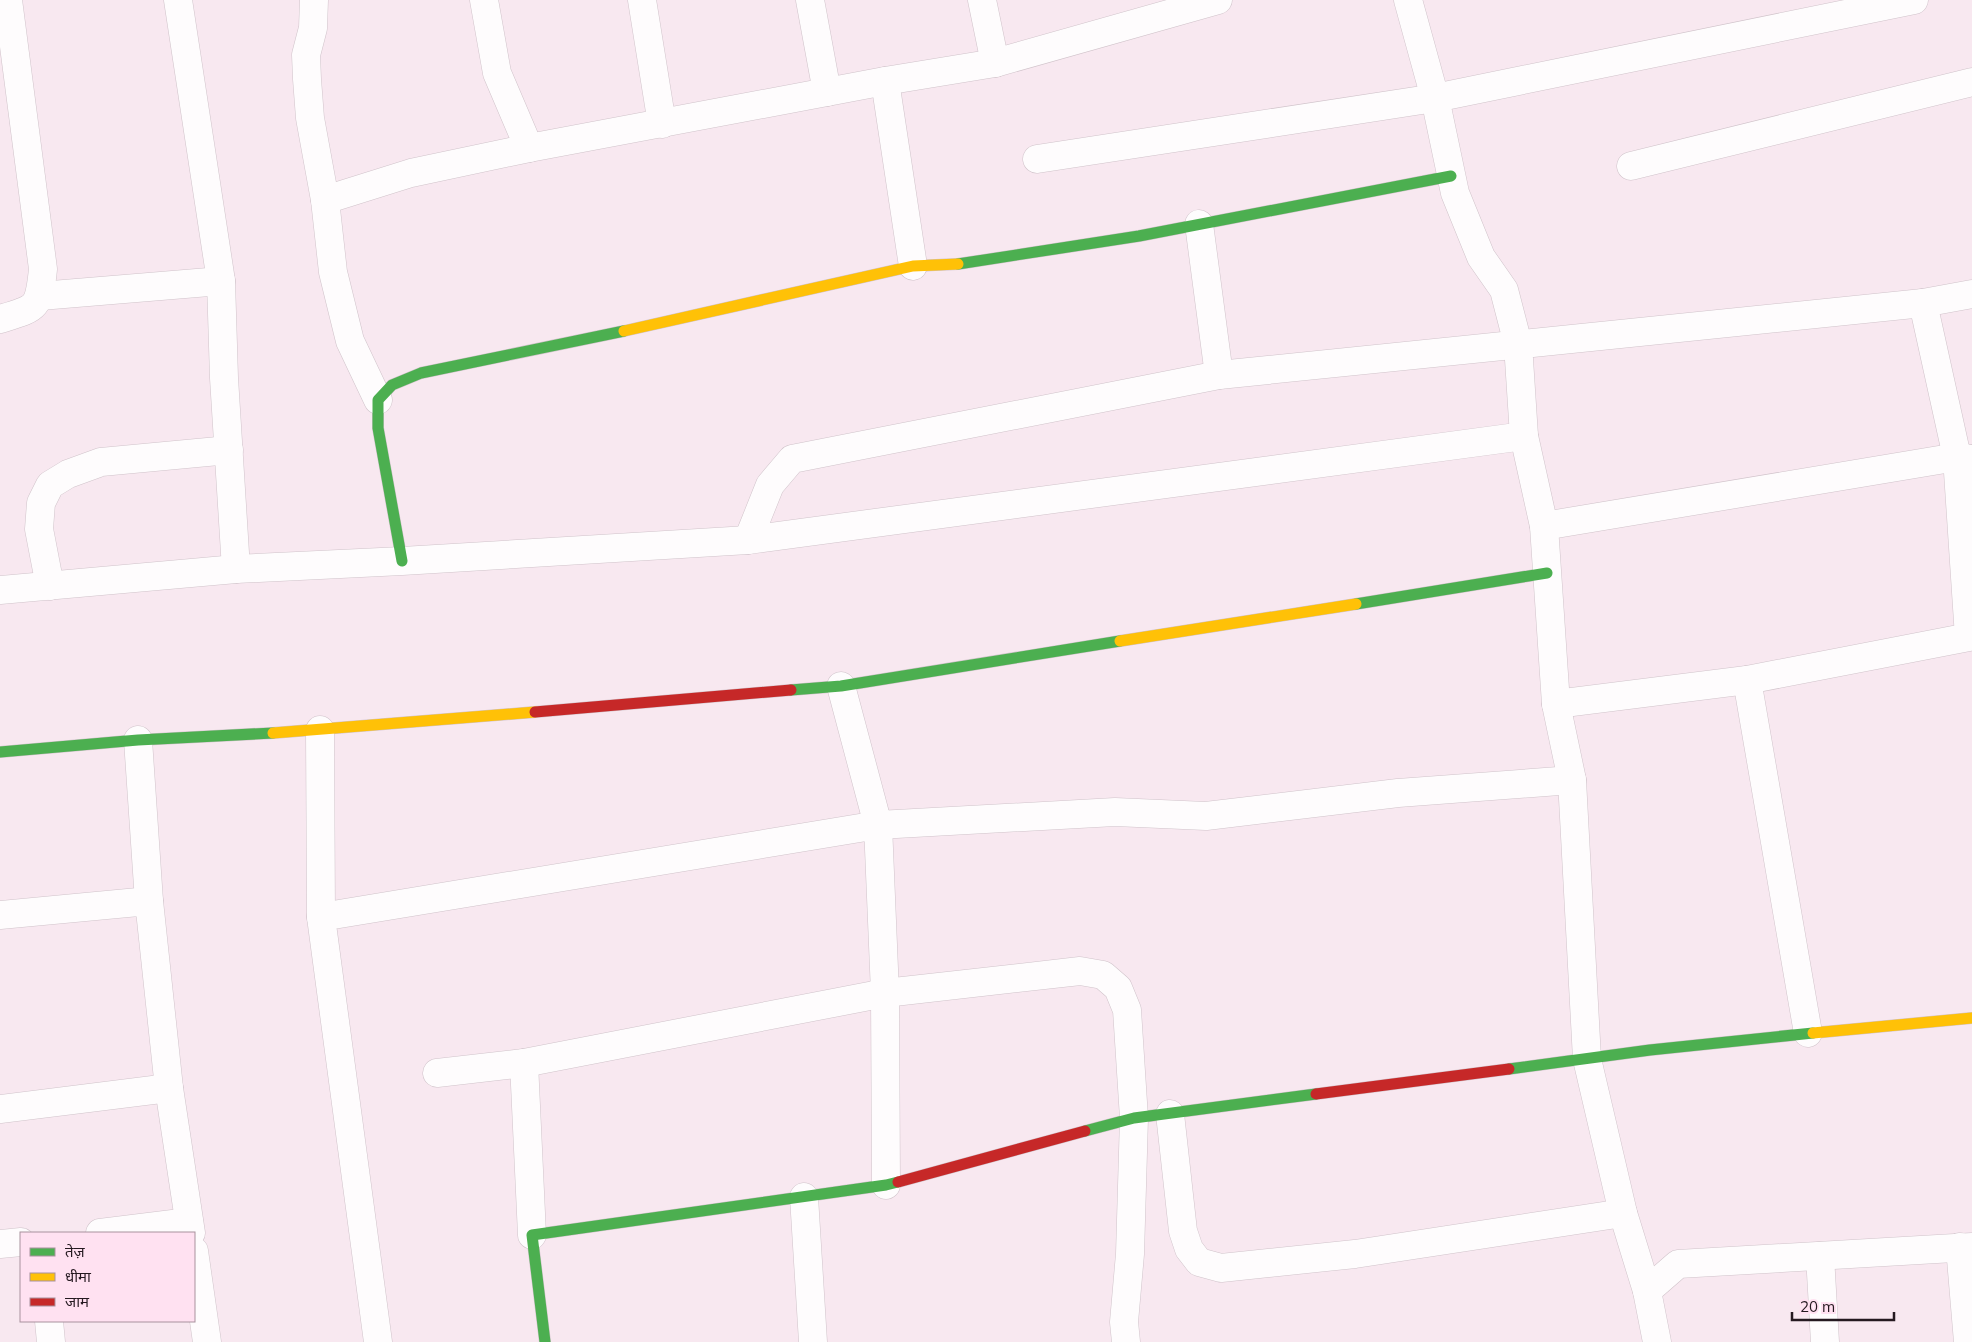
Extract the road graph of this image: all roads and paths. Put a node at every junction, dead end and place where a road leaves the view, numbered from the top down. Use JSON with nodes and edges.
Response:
{"nodes":[{"id":1,"x":8,"y":0,"type":"edge"},
{"id":2,"x":178,"y":0,"type":"edge"},
{"id":3,"x":314,"y":0,"type":"edge"},
{"id":4,"x":484,"y":0,"type":"edge"},
{"id":5,"x":642,"y":0,"type":"edge"},
{"id":6,"x":810,"y":0,"type":"edge"},
{"id":7,"x":982,"y":0,"type":"edge"},
{"id":8,"x":1218,"y":0,"type":"edge"},
{"id":9,"x":1408,"y":0,"type":"edge"},
{"id":10,"x":1914,"y":0,"type":"edge"},
{"id":11,"x":995,"y":63,"type":"junction"},
{"id":12,"x":885,"y":81,"type":"junction"},
{"id":13,"x":1972,"y":82,"type":"edge"},
{"id":14,"x":827,"y":92,"type":"junction"},
{"id":15,"x":1435,"y":98,"type":"junction"},
{"id":16,"x":662,"y":124,"type":"junction"},
{"id":17,"x":529,"y":148,"type":"junction"},
{"id":18,"x":1038,"y":159,"type":"dead end"},
{"id":19,"x":1631,"y":166,"type":"dead end"},
{"id":20,"x":1451,"y":176,"type":"junction"},
{"id":21,"x":325,"y":200,"type":"junction"},
{"id":22,"x":1199,"y":224,"type":"junction"},
{"id":23,"x":913,"y":266,"type":"junction"},
{"id":24,"x":221,"y":281,"type":"junction"},
{"id":25,"x":1972,"y":294,"type":"edge"},
{"id":26,"x":40,"y":296,"type":"junction"},
{"id":27,"x":1924,"y":303,"type":"junction"},
{"id":28,"x":0,"y":319,"type":"edge"},
{"id":29,"x":1518,"y":344,"type":"junction"},
{"id":30,"x":1219,"y":375,"type":"junction"},
{"id":31,"x":378,"y":400,"type":"junction"},
{"id":32,"x":1524,"y":436,"type":"junction"},
{"id":33,"x":229,"y":450,"type":"junction"},
{"id":34,"x":1964,"y":458,"type":"edge"},
{"id":35,"x":1544,"y":526,"type":"junction"},
{"id":36,"x":748,"y":540,"type":"junction"},
{"id":37,"x":402,"y":561,"type":"junction"},
{"id":38,"x":236,"y":569,"type":"junction"},
{"id":39,"x":1547,"y":573,"type":"junction"},
{"id":40,"x":50,"y":586,"type":"junction"},
{"id":41,"x":0,"y":590,"type":"edge"},
{"id":42,"x":1747,"y":680,"type":"junction"},
{"id":43,"x":841,"y":686,"type":"junction"},
{"id":44,"x":1556,"y":704,"type":"junction"},
{"id":45,"x":320,"y":730,"type":"junction"},
{"id":46,"x":138,"y":740,"type":"junction"},
{"id":47,"x":0,"y":752,"type":"edge"},
{"id":48,"x":1572,"y":780,"type":"junction"},
{"id":49,"x":878,"y":826,"type":"junction"},
{"id":50,"x":149,"y":901,"type":"junction"},
{"id":51,"x":0,"y":915,"type":"edge"},
{"id":52,"x":321,"y":917,"type":"junction"},
{"id":53,"x":885,"y":993,"type":"junction"},
{"id":54,"x":1972,"y":1018,"type":"edge"},
{"id":55,"x":1808,"y":1033,"type":"junction"},
{"id":56,"x":1587,"y":1059,"type":"junction"},
{"id":57,"x":524,"y":1062,"type":"junction"},
{"id":58,"x":437,"y":1073,"type":"dead end"},
{"id":59,"x":169,"y":1088,"type":"junction"},
{"id":60,"x":0,"y":1109,"type":"edge"},
{"id":61,"x":1170,"y":1114,"type":"junction"},
{"id":62,"x":1134,"y":1118,"type":"junction"},
{"id":63,"x":886,"y":1186,"type":"junction"},
{"id":64,"x":804,"y":1197,"type":"junction"},
{"id":65,"x":1623,"y":1213,"type":"junction"},
{"id":66,"x":190,"y":1228,"type":"edge"},
{"id":67,"x":118,"y":1232,"type":"edge"},
{"id":68,"x":532,"y":1235,"type":"junction"},
{"id":69,"x":20,"y":1242,"type":"edge"},
{"id":70,"x":0,"y":1244,"type":"edge"},
{"id":71,"x":1966,"y":1247,"type":"edge"},
{"id":72,"x":1820,"y":1256,"type":"junction"},
{"id":73,"x":195,"y":1258,"type":"edge"},
{"id":74,"x":1647,"y":1291,"type":"junction"},
{"id":75,"x":49,"y":1322,"type":"edge"},
{"id":76,"x":51,"y":1342,"type":"edge"},
{"id":77,"x":208,"y":1342,"type":"edge"},
{"id":78,"x":378,"y":1342,"type":"edge"},
{"id":79,"x":545,"y":1342,"type":"edge"},
{"id":80,"x":813,"y":1342,"type":"edge"},
{"id":81,"x":1126,"y":1342,"type":"edge"},
{"id":82,"x":1657,"y":1342,"type":"edge"},
{"id":83,"x":1825,"y":1342,"type":"edge"},
{"id":84,"x":1968,"y":1342,"type":"edge"}],
"edges":[{"from":1,"to":26,"type":"street"},
{"from":2,"to":24,"type":"street"},
{"from":3,"to":21,"type":"street"},
{"from":4,"to":17,"type":"street"},
{"from":5,"to":16,"type":"street"},
{"from":6,"to":14,"type":"street"},
{"from":7,"to":11,"type":"street"},
{"from":8,"to":11,"type":"street"},
{"from":9,"to":15,"type":"street"},
{"from":10,"to":15,"type":"street"},
{"from":11,"to":12,"type":"street"},
{"from":12,"to":14,"type":"street"},
{"from":12,"to":23,"type":"street"},
{"from":13,"to":19,"type":"street"},
{"from":14,"to":16,"type":"street"},
{"from":15,"to":18,"type":"street"},
{"from":15,"to":20,"type":"street"},
{"from":16,"to":17,"type":"street"},
{"from":17,"to":21,"type":"street"},
{"from":20,"to":22,"type":"street"},
{"from":20,"to":29,"type":"street"},
{"from":21,"to":31,"type":"street"},
{"from":22,"to":23,"type":"street"},
{"from":22,"to":30,"type":"street"},
{"from":23,"to":31,"type":"street"},
{"from":24,"to":26,"type":"street"},
{"from":24,"to":33,"type":"street"},
{"from":25,"to":27,"type":"street"},
{"from":26,"to":28,"type":"street"},
{"from":27,"to":29,"type":"street"},
{"from":27,"to":34,"type":"street"},
{"from":29,"to":30,"type":"street"},
{"from":29,"to":32,"type":"street"},
{"from":30,"to":36,"type":"street"},
{"from":31,"to":37,"type":"street"},
{"from":32,"to":35,"type":"street"},
{"from":32,"to":36,"type":"street"},
{"from":33,"to":38,"type":"street"},
{"from":33,"to":40,"type":"street"},
{"from":34,"to":35,"type":"street"},
{"from":34,"to":42,"type":"street"},
{"from":35,"to":39,"type":"street"},
{"from":36,"to":37,"type":"street"},
{"from":37,"to":38,"type":"street"},
{"from":38,"to":40,"type":"street"},
{"from":39,"to":43,"type":"street"},
{"from":39,"to":44,"type":"street"},
{"from":40,"to":41,"type":"street"},
{"from":42,"to":44,"type":"street"},
{"from":42,"to":55,"type":"street"},
{"from":43,"to":45,"type":"street"},
{"from":43,"to":49,"type":"street"},
{"from":44,"to":48,"type":"street"},
{"from":45,"to":46,"type":"street"},
{"from":45,"to":52,"type":"street"},
{"from":46,"to":47,"type":"street"},
{"from":46,"to":50,"type":"street"},
{"from":48,"to":49,"type":"street"},
{"from":48,"to":56,"type":"street"},
{"from":49,"to":52,"type":"street"},
{"from":49,"to":53,"type":"street"},
{"from":50,"to":51,"type":"street"},
{"from":50,"to":59,"type":"street"},
{"from":52,"to":78,"type":"street"},
{"from":53,"to":57,"type":"street"},
{"from":53,"to":62,"type":"street"},
{"from":53,"to":63,"type":"street"},
{"from":54,"to":55,"type":"street"},
{"from":55,"to":56,"type":"street"},
{"from":56,"to":61,"type":"street"},
{"from":56,"to":65,"type":"street"},
{"from":57,"to":58,"type":"street"},
{"from":57,"to":68,"type":"street"},
{"from":59,"to":60,"type":"street"},
{"from":59,"to":66,"type":"street"},
{"from":61,"to":62,"type":"street"},
{"from":61,"to":65,"type":"street"},
{"from":62,"to":63,"type":"street"},
{"from":62,"to":81,"type":"street"},
{"from":63,"to":64,"type":"street"},
{"from":64,"to":68,"type":"street"},
{"from":64,"to":80,"type":"street"},
{"from":65,"to":74,"type":"street"},
{"from":66,"to":67,"type":"street"},
{"from":68,"to":79,"type":"street"},
{"from":69,"to":70,"type":"street"},
{"from":71,"to":72,"type":"street"},
{"from":71,"to":84,"type":"street"},
{"from":72,"to":74,"type":"street"},
{"from":72,"to":83,"type":"street"},
{"from":73,"to":77,"type":"street"},
{"from":74,"to":82,"type":"street"},
{"from":75,"to":76,"type":"street"}]}
